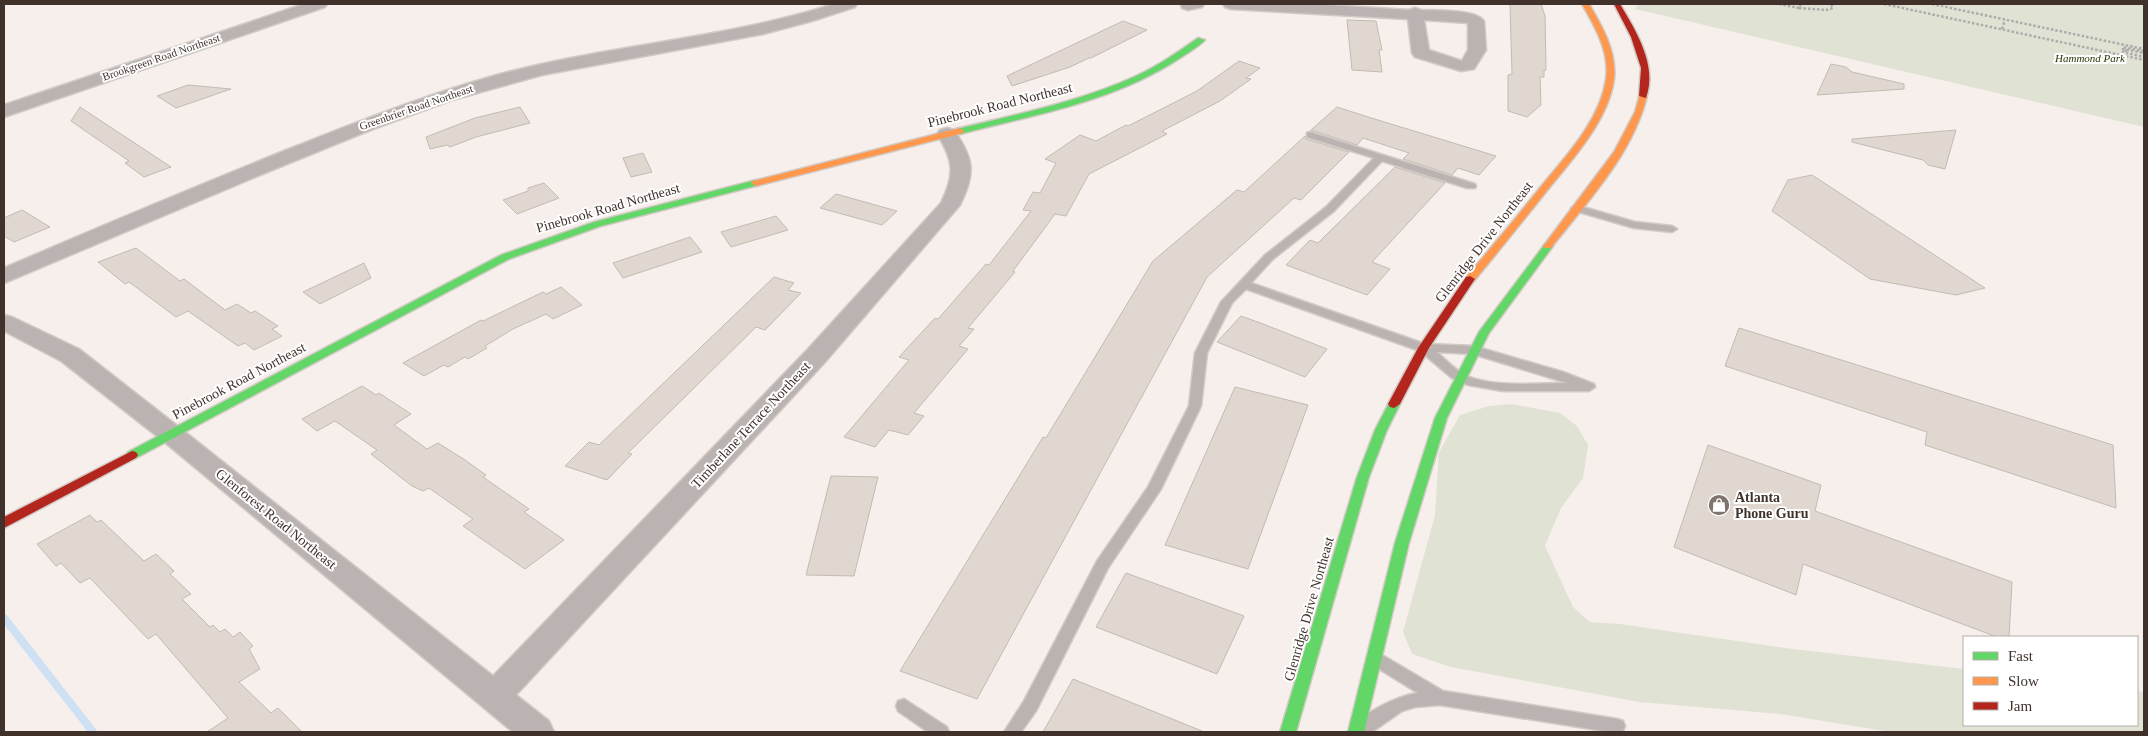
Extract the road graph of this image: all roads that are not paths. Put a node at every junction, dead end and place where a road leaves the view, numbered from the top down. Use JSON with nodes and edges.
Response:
{"nodes":[{"id":1,"x":319,"y":4,"type":"edge"},
{"id":2,"x":849,"y":4,"type":"edge"},
{"id":3,"x":1230,"y":4,"type":"edge"},
{"id":4,"x":1586,"y":4,"type":"edge"},
{"id":5,"x":1617,"y":4,"type":"edge"},
{"id":6,"x":1328,"y":7,"type":"edge"},
{"id":7,"x":1415,"y":14,"type":"dead end"},
{"id":8,"x":1201,"y":40,"type":"dead end"},
{"id":9,"x":4,"y":111,"type":"edge"},
{"id":10,"x":947,"y":134,"type":"junction"},
{"id":11,"x":1310,"y":135,"type":"dead end"},
{"id":12,"x":1380,"y":158,"type":"junction"},
{"id":13,"x":1471,"y":186,"type":"dead end"},
{"id":14,"x":1578,"y":205,"type":"junction"},
{"id":15,"x":4,"y":276,"type":"edge"},
{"id":16,"x":1244,"y":284,"type":"junction"},
{"id":17,"x":4,"y":322,"type":"edge"},
{"id":18,"x":1424,"y":348,"type":"junction"},
{"id":19,"x":1474,"y":350,"type":"junction"},
{"id":20,"x":1460,"y":378,"type":"junction"},
{"id":21,"x":171,"y":434,"type":"junction"},
{"id":22,"x":4,"y":523,"type":"edge"},
{"id":23,"x":1374,"y":657,"type":"junction"},
{"id":24,"x":494,"y":696,"type":"junction"},
{"id":25,"x":1440,"y":698,"type":"junction"},
{"id":26,"x":904,"y":706,"type":"dead end"},
{"id":27,"x":1618,"y":726,"type":"dead end"},
{"id":28,"x":537,"y":732,"type":"edge"},
{"id":29,"x":941,"y":732,"type":"edge"},
{"id":30,"x":1012,"y":732,"type":"edge"},
{"id":31,"x":1288,"y":732,"type":"edge"},
{"id":32,"x":1358,"y":732,"type":"edge"}],
"edges":[{"from":1,"to":9,"type":"street","name":"Brookgreen Road Northeast"},
{"from":2,"to":15,"type":"street","name":"Greenbrier Road Northeast"},
{"from":3,"to":6,"type":"street"},
{"from":4,"to":18,"type":"main road","name":"Glenridge Drive Northeast"},
{"from":5,"to":14,"type":"main road"},
{"from":6,"to":7,"type":"street"},
{"from":8,"to":10,"type":"main road","name":"Pinebrook Road Northeast"},
{"from":10,"to":21,"type":"main road","name":"Pinebrook Road Northeast"},
{"from":10,"to":24,"type":"street","name":"Timberlane Terrace Northeast"},
{"from":11,"to":12,"type":"lane"},
{"from":12,"to":13,"type":"lane"},
{"from":12,"to":16,"type":"lane"},
{"from":14,"to":14,"type":"lane"},
{"from":14,"to":19,"type":"main road"},
{"from":16,"to":18,"type":"lane"},
{"from":16,"to":30,"type":"lane"},
{"from":17,"to":21,"type":"street","name":"Glenforest Road Northeast"},
{"from":18,"to":19,"type":"lane"},
{"from":18,"to":20,"type":"lane"},
{"from":18,"to":31,"type":"main road","name":"Glenridge Drive Northeast"},
{"from":19,"to":20,"type":"main road"},
{"from":19,"to":20,"type":"lane"},
{"from":20,"to":23,"type":"main road"},
{"from":21,"to":22,"type":"main road","name":"Pinebrook Road Northeast"},
{"from":21,"to":24,"type":"street","name":"Glenforest Road Northeast"},
{"from":23,"to":25,"type":"lane"},
{"from":23,"to":32,"type":"main road"},
{"from":24,"to":28,"type":"street","name":"Glenforest Road Northeast"},
{"from":25,"to":27,"type":"lane"},
{"from":25,"to":32,"type":"lane"},
{"from":26,"to":29,"type":"lane"}]}
